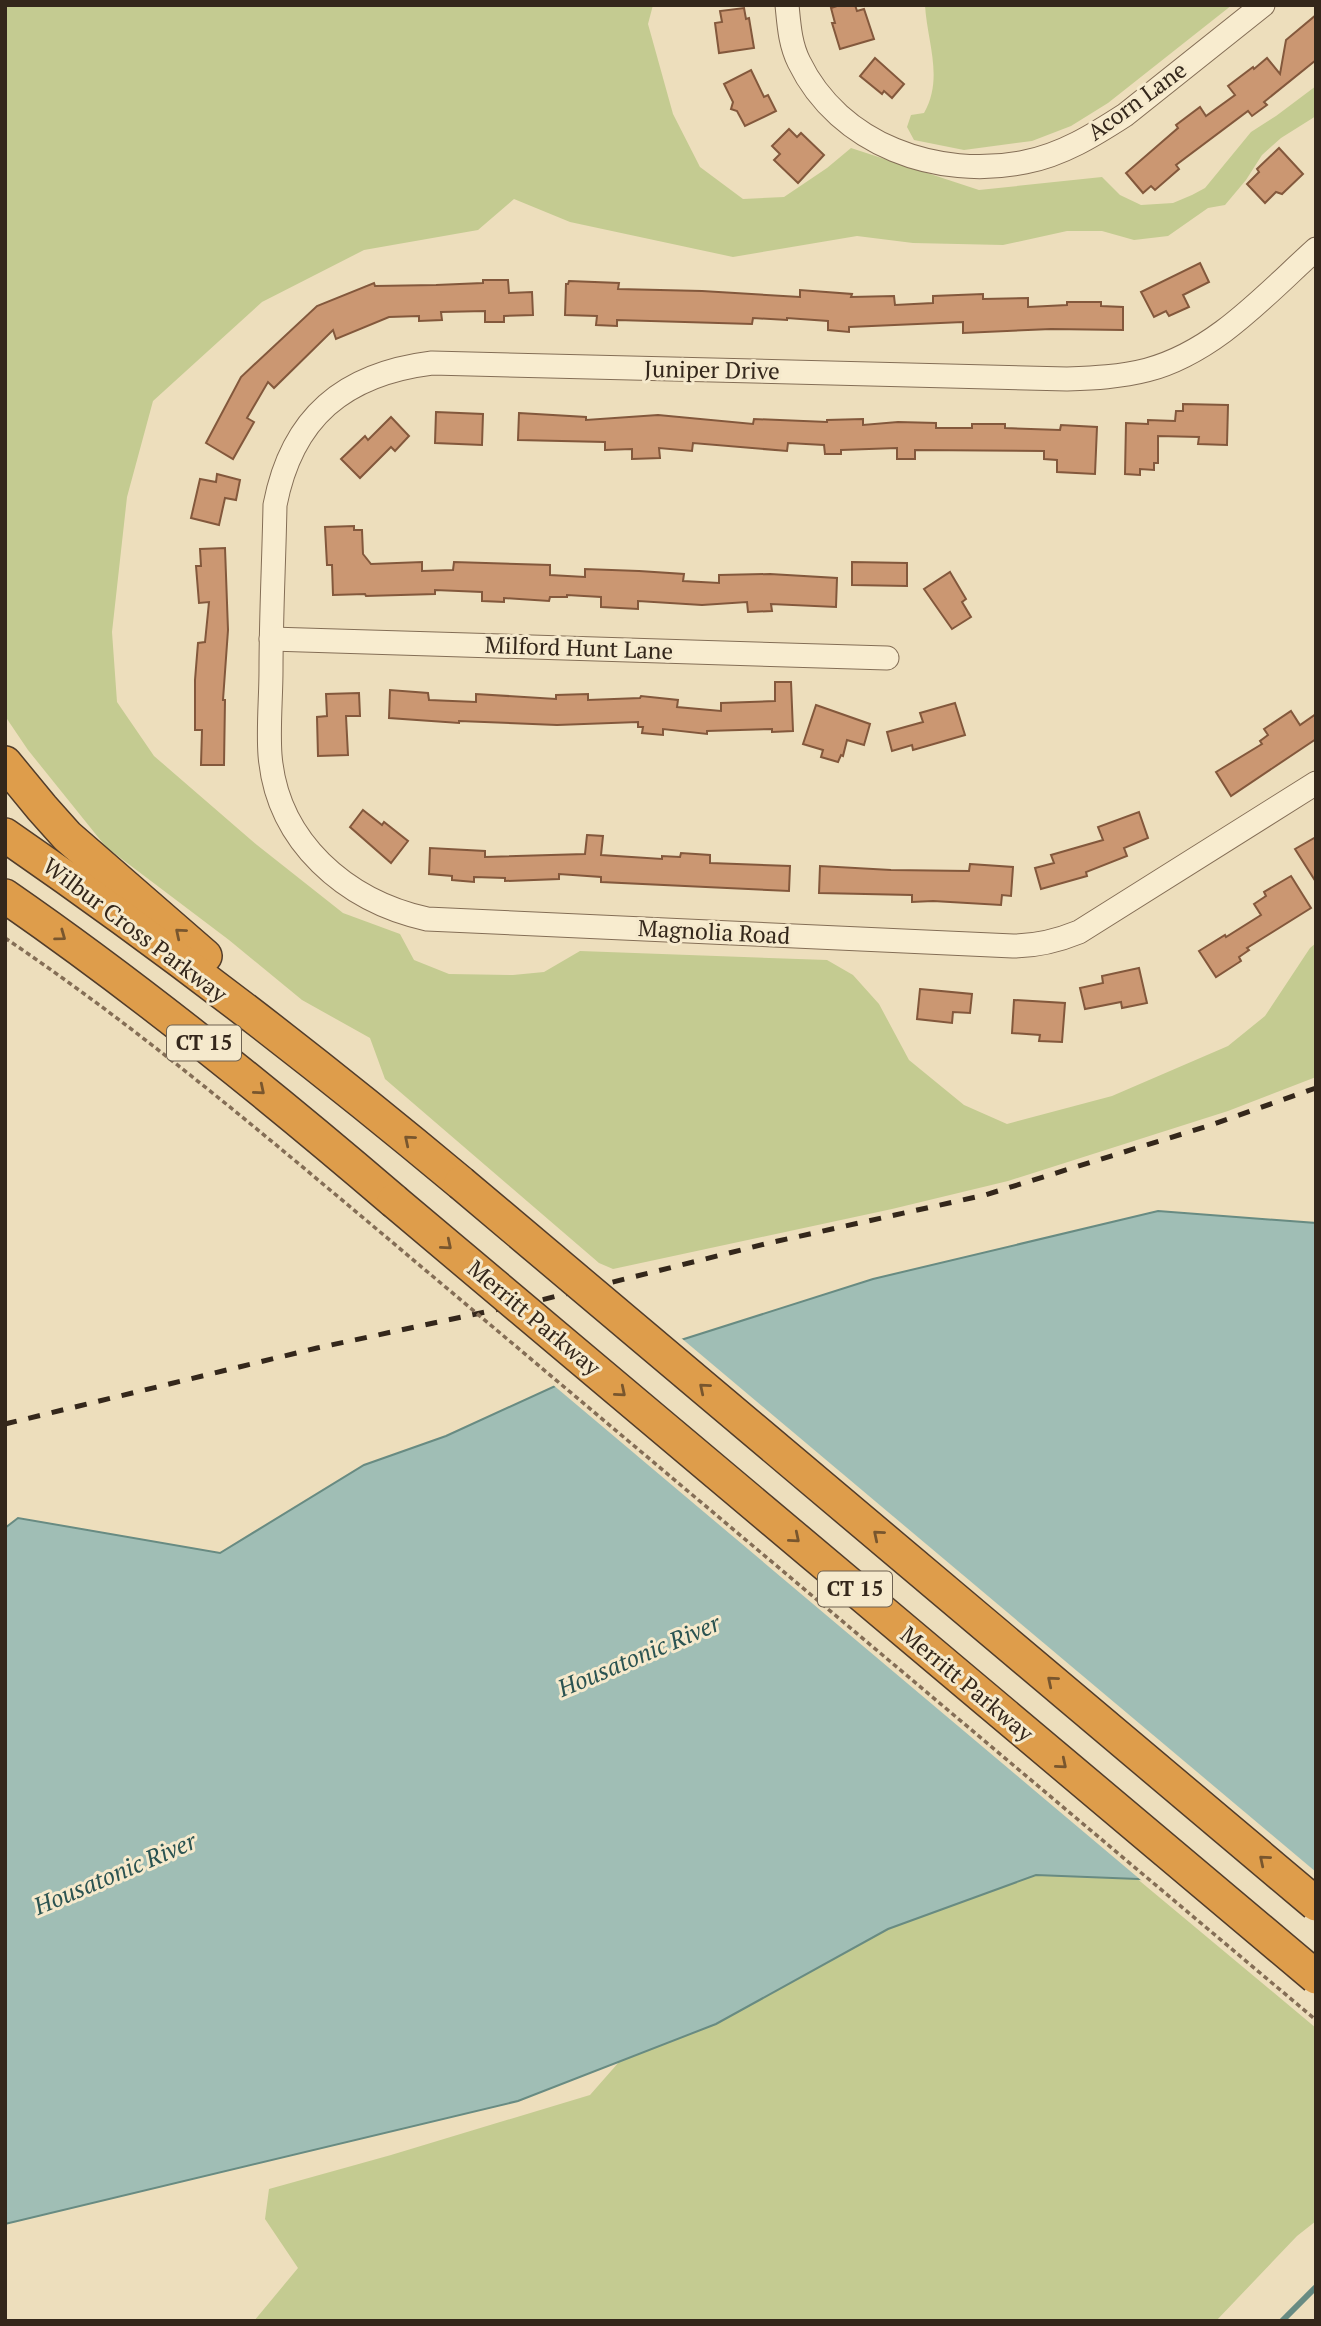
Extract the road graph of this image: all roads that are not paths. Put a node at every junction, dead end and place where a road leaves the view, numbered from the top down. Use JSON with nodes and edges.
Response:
{"nodes":[{"id":1,"x":787,"y":5,"type":"edge"},
{"id":2,"x":1263,"y":5,"type":"edge"},
{"id":3,"x":1316,"y":249,"type":"edge"},
{"id":4,"x":271,"y":639,"type":"junction"},
{"id":5,"x":887,"y":658,"type":"dead end"},
{"id":6,"x":5,"y":763,"type":"edge"},
{"id":7,"x":1316,"y":783,"type":"edge"},
{"id":8,"x":5,"y":835,"type":"edge"},
{"id":9,"x":5,"y":896,"type":"edge"},
{"id":10,"x":337,"y":1080,"type":"junction"},
{"id":11,"x":1316,"y":1903,"type":"edge"},
{"id":12,"x":1316,"y":1977,"type":"edge"}],
"edges":[{"from":1,"to":2,"type":"street","name":"Acorn Lane"},
{"from":3,"to":4,"type":"street","name":"Juniper Drive"},
{"from":4,"to":5,"type":"street","name":"Milford Hunt Lane"},
{"from":4,"to":7,"type":"street","name":"Magnolia Road"},
{"from":10,"to":6,"type":"highway","one_way":true},
{"from":8,"to":10,"type":"highway","name":"Wilbur Cross Parkway","number":"CT 15"},
{"from":9,"to":12,"type":"highway","name":"Merritt Parkway","number":"CT 15","one_way":true,"bridge":true},
{"from":11,"to":10,"type":"highway","name":"Wilbur Cross Parkway","number":"CT 15","one_way":true,"bridge":true}]}
